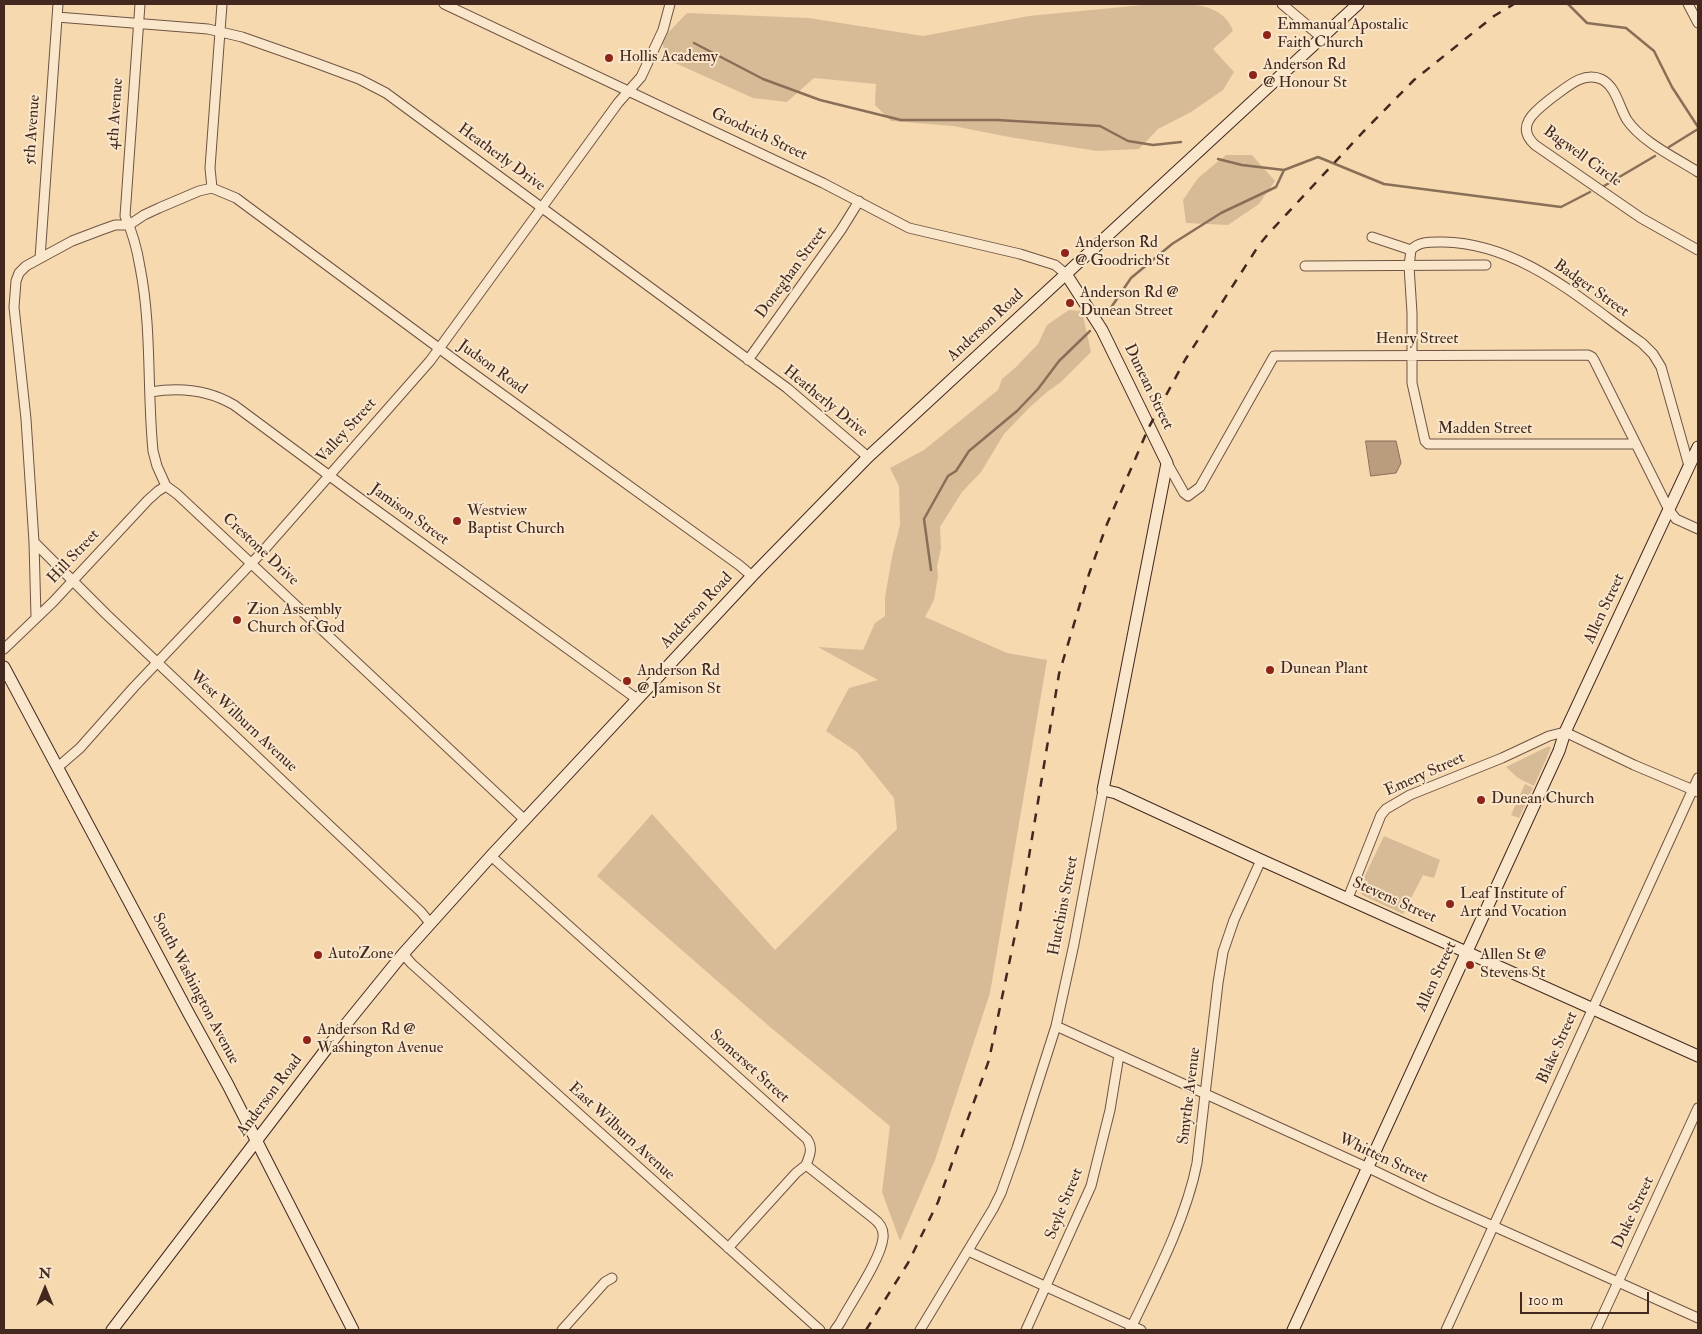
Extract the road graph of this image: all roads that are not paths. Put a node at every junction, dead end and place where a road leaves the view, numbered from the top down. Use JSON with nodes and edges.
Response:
{"nodes":[{"id":1,"x":58,"y":4,"type":"edge"},
{"id":2,"x":140,"y":4,"type":"edge"},
{"id":3,"x":222,"y":4,"type":"edge"},
{"id":4,"x":444,"y":4,"type":"edge"},
{"id":5,"x":670,"y":4,"type":"edge"},
{"id":6,"x":1282,"y":4,"type":"edge"},
{"id":7,"x":1358,"y":4,"type":"edge"},
{"id":8,"x":1688,"y":4,"type":"edge"},
{"id":9,"x":57,"y":18,"type":"junction"},
{"id":10,"x":1698,"y":23,"type":"edge"},
{"id":11,"x":138,"y":24,"type":"junction"},
{"id":12,"x":220,"y":32,"type":"junction"},
{"id":13,"x":1321,"y":37,"type":"junction"},
{"id":14,"x":629,"y":91,"type":"junction"},
{"id":15,"x":1698,"y":172,"type":"edge"},
{"id":16,"x":212,"y":188,"type":"junction"},
{"id":17,"x":859,"y":201,"type":"junction"},
{"id":18,"x":543,"y":207,"type":"junction"},
{"id":19,"x":129,"y":225,"type":"junction"},
{"id":20,"x":1372,"y":236,"type":"dead end"},
{"id":21,"x":1411,"y":250,"type":"junction"},
{"id":22,"x":1698,"y":250,"type":"edge"},
{"id":23,"x":40,"y":258,"type":"junction"},
{"id":24,"x":1486,"y":265,"type":"dead end"},
{"id":25,"x":1305,"y":266,"type":"dead end"},
{"id":26,"x":1409,"y":266,"type":"junction"},
{"id":27,"x":1066,"y":274,"type":"junction"},
{"id":28,"x":439,"y":348,"type":"junction"},
{"id":29,"x":1411,"y":355,"type":"junction"},
{"id":30,"x":748,"y":360,"type":"junction"},
{"id":31,"x":150,"y":392,"type":"junction"},
{"id":32,"x":1635,"y":444,"type":"junction"},
{"id":33,"x":1698,"y":447,"type":"edge"},
{"id":34,"x":868,"y":457,"type":"junction"},
{"id":35,"x":1167,"y":463,"type":"junction"},
{"id":36,"x":1690,"y":466,"type":"junction"},
{"id":37,"x":328,"y":475,"type":"junction"},
{"id":38,"x":166,"y":486,"type":"junction"},
{"id":39,"x":1669,"y":510,"type":"junction"},
{"id":40,"x":1698,"y":530,"type":"edge"},
{"id":41,"x":34,"y":542,"type":"junction"},
{"id":42,"x":252,"y":563,"type":"junction"},
{"id":43,"x":752,"y":576,"type":"junction"},
{"id":44,"x":72,"y":581,"type":"junction"},
{"id":45,"x":36,"y":617,"type":"junction"},
{"id":46,"x":4,"y":649,"type":"edge"},
{"id":47,"x":158,"y":663,"type":"junction"},
{"id":48,"x":4,"y":666,"type":"edge"},
{"id":49,"x":637,"y":699,"type":"junction"},
{"id":50,"x":1566,"y":732,"type":"junction"},
{"id":51,"x":58,"y":767,"type":"junction"},
{"id":52,"x":1698,"y":778,"type":"edge"},
{"id":53,"x":1104,"y":790,"type":"junction"},
{"id":54,"x":1696,"y":791,"type":"edge"},
{"id":55,"x":525,"y":820,"type":"junction"},
{"id":56,"x":491,"y":856,"type":"junction"},
{"id":57,"x":1261,"y":860,"type":"junction"},
{"id":58,"x":1348,"y":898,"type":"junction"},
{"id":59,"x":430,"y":923,"type":"junction"},
{"id":60,"x":1467,"y":951,"type":"junction"},
{"id":61,"x":403,"y":954,"type":"junction"},
{"id":62,"x":1593,"y":1008,"type":"junction"},
{"id":63,"x":1056,"y":1026,"type":"junction"},
{"id":64,"x":1120,"y":1054,"type":"junction"},
{"id":65,"x":1698,"y":1056,"type":"edge"},
{"id":66,"x":1206,"y":1094,"type":"junction"},
{"id":67,"x":1698,"y":1108,"type":"edge"},
{"id":68,"x":257,"y":1140,"type":"junction"},
{"id":69,"x":806,"y":1165,"type":"junction"},
{"id":70,"x":1367,"y":1168,"type":"junction"},
{"id":71,"x":1494,"y":1226,"type":"junction"},
{"id":72,"x":728,"y":1248,"type":"junction"},
{"id":73,"x":968,"y":1251,"type":"junction"},
{"id":74,"x":612,"y":1278,"type":"dead end"},
{"id":75,"x":1618,"y":1282,"type":"junction"},
{"id":76,"x":1046,"y":1287,"type":"junction"},
{"id":77,"x":1698,"y":1318,"type":"edge"},
{"id":78,"x":1131,"y":1328,"type":"edge"},
{"id":79,"x":112,"y":1330,"type":"edge"},
{"id":80,"x":353,"y":1330,"type":"edge"},
{"id":81,"x":562,"y":1330,"type":"edge"},
{"id":82,"x":820,"y":1330,"type":"edge"},
{"id":83,"x":835,"y":1330,"type":"edge"},
{"id":84,"x":920,"y":1330,"type":"edge"},
{"id":85,"x":1026,"y":1330,"type":"edge"},
{"id":86,"x":1141,"y":1330,"type":"edge"},
{"id":87,"x":1292,"y":1330,"type":"edge"},
{"id":88,"x":1446,"y":1330,"type":"edge"},
{"id":89,"x":1596,"y":1330,"type":"edge"}],
"edges":[{"from":1,"to":9,"type":"street","name":"5th Avenue"},
{"from":2,"to":11,"type":"street","name":"4th Avenue"},
{"from":3,"to":12,"type":"street"},
{"from":4,"to":14,"type":"street","name":"Goodrich Street"},
{"from":5,"to":14,"type":"street","name":"Valley Street"},
{"from":6,"to":13,"type":"street"},
{"from":7,"to":13,"type":"main road","name":"Anderson Road"},
{"from":8,"to":10,"type":"street"},
{"from":9,"to":11,"type":"street","name":"Heatherly Drive"},
{"from":9,"to":23,"type":"street","name":"5th Avenue"},
{"from":11,"to":12,"type":"street","name":"Heatherly Drive"},
{"from":11,"to":19,"type":"street","name":"4th Avenue"},
{"from":12,"to":16,"type":"street"},
{"from":12,"to":18,"type":"street","name":"Heatherly Drive"},
{"from":13,"to":27,"type":"main road","name":"Anderson Road"},
{"from":14,"to":17,"type":"street","name":"Goodrich Street"},
{"from":14,"to":18,"type":"street","name":"Valley Street"},
{"from":15,"to":22,"type":"street","name":"Bagwell Circle"},
{"from":16,"to":19,"type":"street"},
{"from":16,"to":28,"type":"street","name":"Judson Road"},
{"from":17,"to":27,"type":"street","name":"Goodrich Street"},
{"from":17,"to":30,"type":"street","name":"Doneghan Street"},
{"from":18,"to":28,"type":"street","name":"Valley Street"},
{"from":18,"to":30,"type":"street","name":"Heatherly Drive"},
{"from":19,"to":23,"type":"street"},
{"from":19,"to":31,"type":"street","name":"Crestone Drive"},
{"from":20,"to":21,"type":"street"},
{"from":21,"to":26,"type":"street"},
{"from":21,"to":36,"type":"street","name":"Badger Street"},
{"from":23,"to":41,"type":"street"},
{"from":24,"to":26,"type":"street"},
{"from":25,"to":26,"type":"street"},
{"from":26,"to":29,"type":"street"},
{"from":27,"to":34,"type":"main road","name":"Anderson Road"},
{"from":27,"to":35,"type":"main road","name":"Dunean Street"},
{"from":28,"to":37,"type":"street","name":"Valley Street"},
{"from":28,"to":43,"type":"street","name":"Judson Road"},
{"from":29,"to":32,"type":"street","name":"Henry Street"},
{"from":29,"to":32,"type":"street","name":"Madden Street"},
{"from":29,"to":35,"type":"street","name":"Henry Street"},
{"from":30,"to":34,"type":"street","name":"Heatherly Drive"},
{"from":31,"to":37,"type":"street","name":"Jamison Street"},
{"from":31,"to":38,"type":"street","name":"Crestone Drive"},
{"from":32,"to":39,"type":"street","name":"Henry Street"},
{"from":33,"to":36,"type":"main road","name":"Allen Street"},
{"from":34,"to":43,"type":"main road","name":"Anderson Road"},
{"from":35,"to":53,"type":"main road","name":"Hutchins Street"},
{"from":36,"to":39,"type":"main road","name":"Allen Street"},
{"from":37,"to":42,"type":"street","name":"Valley Street"},
{"from":37,"to":49,"type":"street","name":"Jamison Street"},
{"from":38,"to":42,"type":"street","name":"Crestone Drive"},
{"from":38,"to":44,"type":"street","name":"Hill Street"},
{"from":39,"to":40,"type":"street"},
{"from":39,"to":50,"type":"main road","name":"Allen Street"},
{"from":41,"to":44,"type":"street","name":"West Wilburn Avenue"},
{"from":41,"to":45,"type":"street"},
{"from":42,"to":47,"type":"street","name":"Valley Street"},
{"from":42,"to":55,"type":"street","name":"Crestone Drive"},
{"from":43,"to":49,"type":"main road","name":"Anderson Road"},
{"from":44,"to":45,"type":"street","name":"Hill Street"},
{"from":44,"to":47,"type":"street","name":"West Wilburn Avenue"},
{"from":45,"to":46,"type":"street","name":"Hill Street"},
{"from":47,"to":51,"type":"street","name":"Valley Street"},
{"from":47,"to":59,"type":"street","name":"West Wilburn Avenue"},
{"from":48,"to":51,"type":"main road","name":"South Washington Avenue"},
{"from":49,"to":55,"type":"main road","name":"Anderson Road"},
{"from":50,"to":54,"type":"street"},
{"from":50,"to":58,"type":"street","name":"Emery Street"},
{"from":50,"to":60,"type":"main road","name":"Allen Street"},
{"from":51,"to":68,"type":"main road","name":"South Washington Avenue"},
{"from":52,"to":54,"type":"street","name":"Blake Street"},
{"from":53,"to":57,"type":"main road","name":"Stevens Street"},
{"from":53,"to":63,"type":"street","name":"Hutchins Street"},
{"from":54,"to":62,"type":"street","name":"Blake Street"},
{"from":55,"to":56,"type":"main road","name":"Anderson Road"},
{"from":56,"to":59,"type":"main road","name":"Anderson Road"},
{"from":56,"to":69,"type":"street","name":"Somerset Street"},
{"from":57,"to":58,"type":"main road","name":"Stevens Street"},
{"from":57,"to":66,"type":"street","name":"Smythe Avenue"},
{"from":58,"to":60,"type":"main road","name":"Stevens Street"},
{"from":59,"to":61,"type":"main road","name":"Anderson Road"},
{"from":60,"to":62,"type":"main road","name":"Stevens Street"},
{"from":60,"to":70,"type":"main road","name":"Allen Street"},
{"from":61,"to":68,"type":"main road","name":"Anderson Road"},
{"from":61,"to":72,"type":"street","name":"East Wilburn Avenue"},
{"from":62,"to":65,"type":"main road","name":"Stevens Street"},
{"from":62,"to":71,"type":"street","name":"Blake Street"},
{"from":63,"to":64,"type":"street","name":"Whitten Street"},
{"from":63,"to":73,"type":"street","name":"Hutchins Street"},
{"from":64,"to":66,"type":"street","name":"Whitten Street"},
{"from":64,"to":76,"type":"street","name":"Seyle Street"},
{"from":66,"to":70,"type":"street","name":"Whitten Street"},
{"from":66,"to":78,"type":"street","name":"Smythe Avenue"},
{"from":67,"to":75,"type":"street","name":"Duke Street"},
{"from":68,"to":79,"type":"main road","name":"Anderson Road"},
{"from":68,"to":80,"type":"main road","name":"South Washington Avenue"},
{"from":69,"to":72,"type":"street"},
{"from":69,"to":83,"type":"street"},
{"from":70,"to":71,"type":"street","name":"Whitten Street"},
{"from":70,"to":87,"type":"main road","name":"Allen Street"},
{"from":71,"to":75,"type":"street","name":"Whitten Street"},
{"from":71,"to":88,"type":"street","name":"Blake Street"},
{"from":72,"to":82,"type":"street","name":"East Wilburn Avenue"},
{"from":73,"to":76,"type":"street"},
{"from":73,"to":84,"type":"street","name":"Hutchins Street"},
{"from":74,"to":81,"type":"street"},
{"from":75,"to":77,"type":"street","name":"Whitten Street"},
{"from":75,"to":89,"type":"street","name":"Duke Street"},
{"from":76,"to":78,"type":"street"},
{"from":76,"to":85,"type":"street","name":"Seyle Street"},
{"from":78,"to":86,"type":"street"}]}
